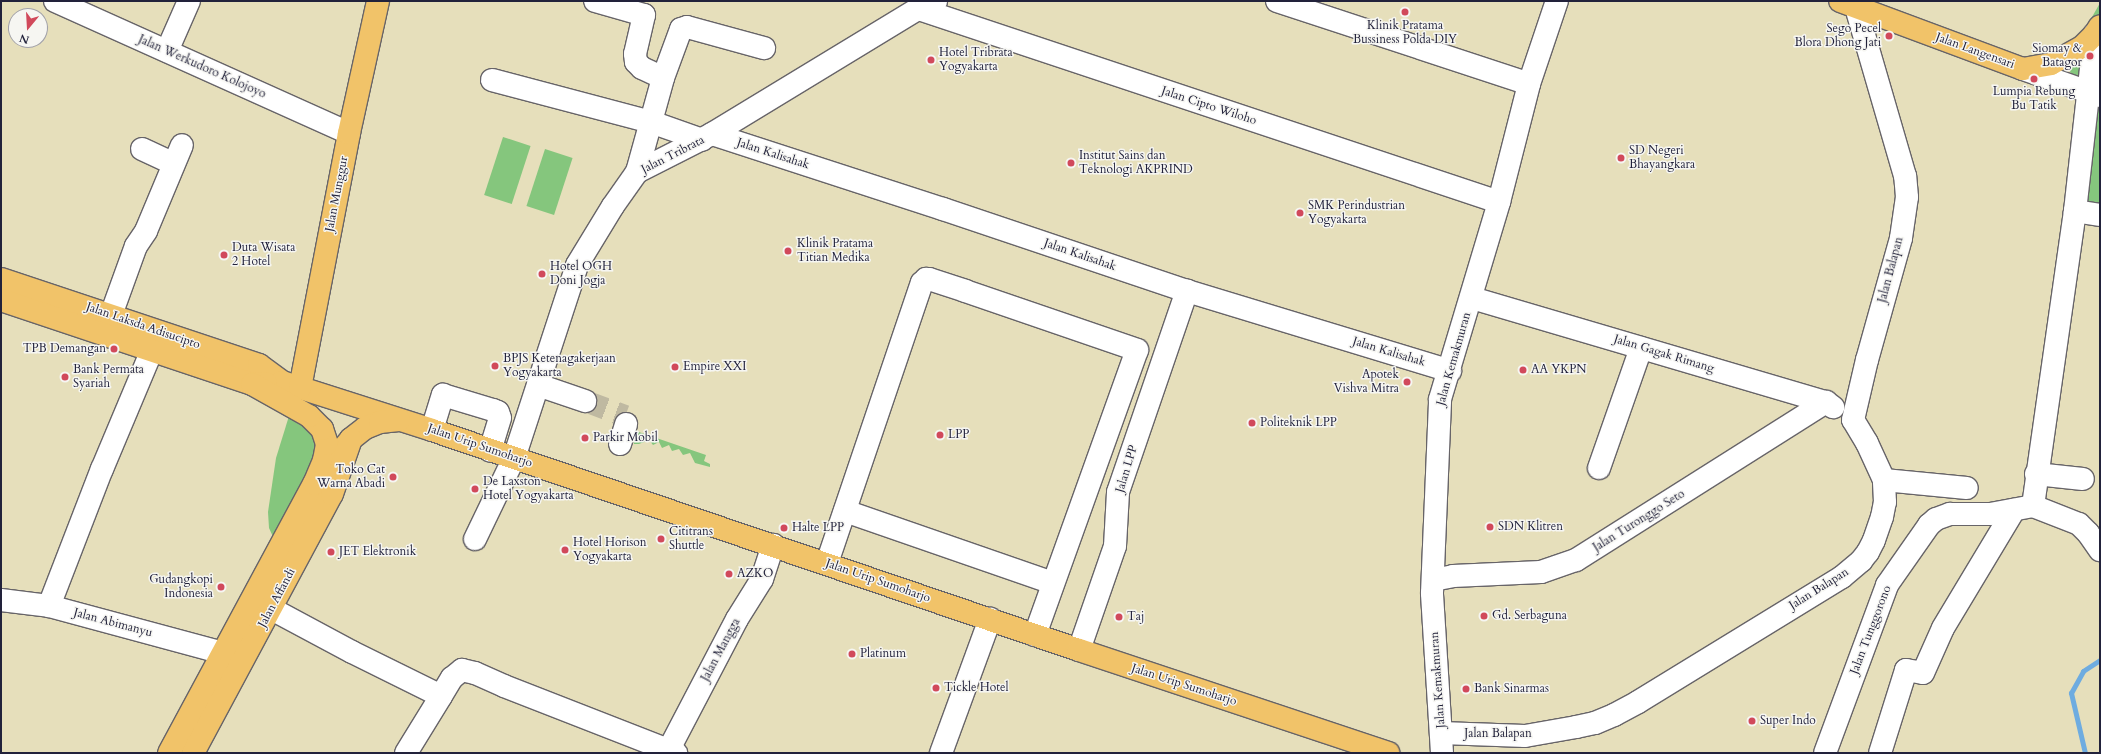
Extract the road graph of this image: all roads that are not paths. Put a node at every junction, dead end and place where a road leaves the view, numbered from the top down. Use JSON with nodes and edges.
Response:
{"nodes":[{"id":1,"x":54,"y":1,"type":"edge"},
{"id":2,"x":189,"y":1,"type":"edge"},
{"id":3,"x":378,"y":1,"type":"edge"},
{"id":4,"x":595,"y":1,"type":"edge"},
{"id":5,"x":1277,"y":1,"type":"edge"},
{"id":6,"x":1557,"y":1,"type":"edge"},
{"id":7,"x":1848,"y":4,"type":"edge"},
{"id":8,"x":920,"y":5,"type":"edge"},
{"id":9,"x":646,"y":8,"type":"edge"},
{"id":10,"x":2098,"y":30,"type":"edge"},
{"id":11,"x":764,"y":48,"type":"dead end"},
{"id":12,"x":167,"y":51,"type":"junction"},
{"id":13,"x":2023,"y":68,"type":"junction"},
{"id":14,"x":663,"y":78,"type":"junction"},
{"id":15,"x":492,"y":80,"type":"dead end"},
{"id":16,"x":1529,"y":84,"type":"junction"},
{"id":17,"x":2094,"y":93,"type":"edge"},
{"id":18,"x":651,"y":122,"type":"junction"},
{"id":19,"x":349,"y":133,"type":"junction"},
{"id":20,"x":707,"y":137,"type":"junction"},
{"id":21,"x":142,"y":149,"type":"dead end"},
{"id":22,"x":637,"y":172,"type":"junction"},
{"id":23,"x":1499,"y":202,"type":"junction"},
{"id":24,"x":2074,"y":211,"type":"junction"},
{"id":25,"x":2100,"y":215,"type":"edge"},
{"id":26,"x":1,"y":279,"type":"edge"},
{"id":27,"x":1187,"y":291,"type":"junction"},
{"id":28,"x":1472,"y":298,"type":"junction"},
{"id":29,"x":1,"y":300,"type":"edge"},
{"id":30,"x":110,"y":315,"type":"junction"},
{"id":31,"x":1641,"y":348,"type":"junction"},
{"id":32,"x":152,"y":350,"type":"junction"},
{"id":33,"x":1450,"y":371,"type":"junction"},
{"id":34,"x":252,"y":384,"type":"junction"},
{"id":35,"x":291,"y":385,"type":"junction"},
{"id":36,"x":538,"y":385,"type":"junction"},
{"id":37,"x":326,"y":396,"type":"junction"},
{"id":38,"x":585,"y":401,"type":"tunnel mouth"},
{"id":39,"x":1826,"y":402,"type":"junction"},
{"id":40,"x":367,"y":409,"type":"joint"},
{"id":41,"x":399,"y":420,"type":"junction"},
{"id":42,"x":1853,"y":420,"type":"junction"},
{"id":43,"x":432,"y":430,"type":"junction"},
{"id":44,"x":351,"y":439,"type":"junction"},
{"id":45,"x":1103,"y":444,"type":"junction"},
{"id":46,"x":490,"y":450,"type":"junction"},
{"id":47,"x":1132,"y":453,"type":"junction"},
{"id":48,"x":514,"y":458,"type":"junction"},
{"id":49,"x":1599,"y":468,"type":"dead end"},
{"id":50,"x":2036,"y":474,"type":"junction"},
{"id":51,"x":2083,"y":479,"type":"dead end"},
{"id":52,"x":1090,"y":480,"type":"junction"},
{"id":53,"x":1884,"y":480,"type":"junction"},
{"id":54,"x":314,"y":484,"type":"junction"},
{"id":55,"x":1967,"y":488,"type":"dead end"},
{"id":56,"x":1118,"y":492,"type":"junction"},
{"id":57,"x":2023,"y":508,"type":"junction"},
{"id":58,"x":845,"y":511,"type":"junction"},
{"id":59,"x":475,"y":539,"type":"dead end"},
{"id":60,"x":773,"y":546,"type":"junction"},
{"id":61,"x":2100,"y":550,"type":"edge"},
{"id":62,"x":827,"y":563,"type":"junction"},
{"id":63,"x":1433,"y":580,"type":"junction"},
{"id":64,"x":1053,"y":583,"type":"junction"},
{"id":65,"x":252,"y":599,"type":"junction"},
{"id":66,"x":1,"y":600,"type":"edge"},
{"id":67,"x":50,"y":606,"type":"junction"},
{"id":68,"x":272,"y":608,"type":"junction"},
{"id":69,"x":990,"y":619,"type":"junction"},
{"id":70,"x":1035,"y":635,"type":"junction"},
{"id":71,"x":1079,"y":650,"type":"junction"},
{"id":72,"x":223,"y":653,"type":"junction"},
{"id":73,"x":441,"y":696,"type":"junction"},
{"id":74,"x":1442,"y":743,"type":"edge"},
{"id":75,"x":671,"y":752,"type":"edge"},
{"id":76,"x":169,"y":753,"type":"edge"},
{"id":77,"x":193,"y":753,"type":"edge"},
{"id":78,"x":406,"y":753,"type":"edge"},
{"id":79,"x":941,"y":753,"type":"edge"},
{"id":80,"x":1388,"y":753,"type":"edge"},
{"id":81,"x":1825,"y":753,"type":"edge"},
{"id":82,"x":1880,"y":753,"type":"edge"}],
"edges":[{"from":1,"to":12,"type":"street","name":"Jalan Werkudoro Kolojoyo"},
{"from":2,"to":12,"type":"street"},
{"from":3,"to":19,"type":"main road","name":"Jalan Munggur"},
{"from":4,"to":9,"type":"street"},
{"from":5,"to":16,"type":"street"},
{"from":6,"to":16,"type":"street","name":"Jalan Kemakmuran"},
{"from":7,"to":13,"type":"main road","name":"Jalan Langensari"},
{"from":7,"to":42,"type":"street","name":"Jalan Balapan"},
{"from":8,"to":20,"type":"street","name":"Jalan Tribrata"},
{"from":8,"to":23,"type":"street","name":"Jalan Cipto Wiloho"},
{"from":9,"to":14,"type":"street"},
{"from":10,"to":13,"type":"main road","name":"Jalan Langensari"},
{"from":10,"to":17,"type":"street"},
{"from":11,"to":14,"type":"street"},
{"from":12,"to":19,"type":"street","name":"Jalan Werkudoro Kolojoyo"},
{"from":13,"to":17,"type":"street"},
{"from":14,"to":18,"type":"street"},
{"from":15,"to":18,"type":"street","name":"Jalan Kalisahak"},
{"from":16,"to":23,"type":"street","name":"Jalan Kemakmuran"},
{"from":17,"to":24,"type":"street"},
{"from":18,"to":20,"type":"street","name":"Jalan Kalisahak"},
{"from":18,"to":22,"type":"street"},
{"from":19,"to":35,"type":"main road","name":"Jalan Munggur"},
{"from":20,"to":22,"type":"street","name":"Jalan Tribrata"},
{"from":20,"to":27,"type":"street","name":"Jalan Kalisahak"},
{"from":21,"to":30,"type":"street"},
{"from":22,"to":36,"type":"street","name":"Jalan Tribrata"},
{"from":23,"to":28,"type":"street","name":"Jalan Kemakmuran"},
{"from":24,"to":25,"type":"street"},
{"from":24,"to":50,"type":"street"},
{"from":26,"to":30,"type":"main road","name":"Jalan Laksda Adisucipto"},
{"from":27,"to":33,"type":"street","name":"Jalan Kalisahak"},
{"from":27,"to":47,"type":"street","name":"Jalan LPP"},
{"from":28,"to":31,"type":"street","name":"Jalan Gagak Rimang"},
{"from":28,"to":33,"type":"street","name":"Jalan Kemakmuran"},
{"from":29,"to":32,"type":"main road","name":"Jalan Laksda Adisucipto"},
{"from":30,"to":35,"type":"main road","name":"Jalan Laksda Adisucipto"},
{"from":31,"to":39,"type":"street","name":"Jalan Gagak Rimang"},
{"from":31,"to":49,"type":"street"},
{"from":32,"to":34,"type":"main road","name":"Jalan Laksda Adisucipto"},
{"from":32,"to":67,"type":"street"},
{"from":33,"to":63,"type":"street","name":"Jalan Kemakmuran"},
{"from":34,"to":35,"type":"main road","name":"Jalan Laksda Adisucipto"},
{"from":34,"to":54,"type":"main road"},
{"from":35,"to":37,"type":"main road","name":"Jalan Laksda Adisucipto"},
{"from":36,"to":38,"type":"street"},
{"from":36,"to":48,"type":"street","name":"Jalan Tribrata"},
{"from":37,"to":40,"type":"main road","name":"Jalan Laksda Adisucipto"},
{"from":37,"to":44,"type":"main road"},
{"from":39,"to":42,"type":"street","name":"Jalan Gagak Rimang"},
{"from":39,"to":63,"type":"street","name":"Jalan Turonggo Seto"},
{"from":40,"to":41,"type":"main road","name":"Jalan Urip Sumoharjo"},
{"from":41,"to":43,"type":"main road","name":"Jalan Urip Sumoharjo"},
{"from":41,"to":44,"type":"main road"},
{"from":42,"to":53,"type":"street","name":"Jalan Balapan"},
{"from":43,"to":46,"type":"main road","name":"Jalan Urip Sumoharjo"},
{"from":43,"to":46,"type":"street"},
{"from":44,"to":54,"type":"main road"},
{"from":44,"to":68,"type":"main road","name":"Jalan Affandi"},
{"from":45,"to":47,"type":"street"},
{"from":45,"to":52,"type":"street"},
{"from":45,"to":58,"type":"street"},
{"from":46,"to":48,"type":"main road","name":"Jalan Urip Sumoharjo"},
{"from":47,"to":56,"type":"street","name":"Jalan LPP"},
{"from":48,"to":59,"type":"street","name":"Jalan Tribrata"},
{"from":48,"to":60,"type":"main road","name":"Jalan Urip Sumoharjo"},
{"from":50,"to":51,"type":"street"},
{"from":50,"to":57,"type":"street"},
{"from":52,"to":56,"type":"street"},
{"from":52,"to":64,"type":"street"},
{"from":53,"to":55,"type":"street"},
{"from":53,"to":74,"type":"street","name":"Jalan Balapan"},
{"from":54,"to":65,"type":"main road","name":"Jalan Affandi"},
{"from":56,"to":71,"type":"street","name":"Jalan LPP"},
{"from":57,"to":61,"type":"street"},
{"from":57,"to":81,"type":"street","name":"Jalan Tunggorono"},
{"from":57,"to":82,"type":"street"},
{"from":58,"to":62,"type":"street"},
{"from":58,"to":64,"type":"street"},
{"from":60,"to":62,"type":"main road","name":"Jalan Urip Sumoharjo"},
{"from":60,"to":75,"type":"street","name":"Jalan Mangga"},
{"from":62,"to":69,"type":"main road","name":"Jalan Urip Sumoharjo"},
{"from":63,"to":74,"type":"street","name":"Jalan Kemakmuran"},
{"from":64,"to":70,"type":"street"},
{"from":65,"to":68,"type":"street"},
{"from":65,"to":72,"type":"main road","name":"Jalan Affandi"},
{"from":66,"to":67,"type":"street","name":"Jalan Abimanyu"},
{"from":67,"to":72,"type":"street","name":"Jalan Abimanyu"},
{"from":68,"to":73,"type":"street"},
{"from":68,"to":77,"type":"main road","name":"Jalan Affandi"},
{"from":69,"to":70,"type":"main road","name":"Jalan Urip Sumoharjo"},
{"from":69,"to":79,"type":"street"},
{"from":70,"to":71,"type":"main road","name":"Jalan Urip Sumoharjo"},
{"from":71,"to":80,"type":"main road","name":"Jalan Urip Sumoharjo"},
{"from":72,"to":76,"type":"main road","name":"Jalan Affandi"},
{"from":73,"to":75,"type":"street"},
{"from":73,"to":78,"type":"street"}]}
